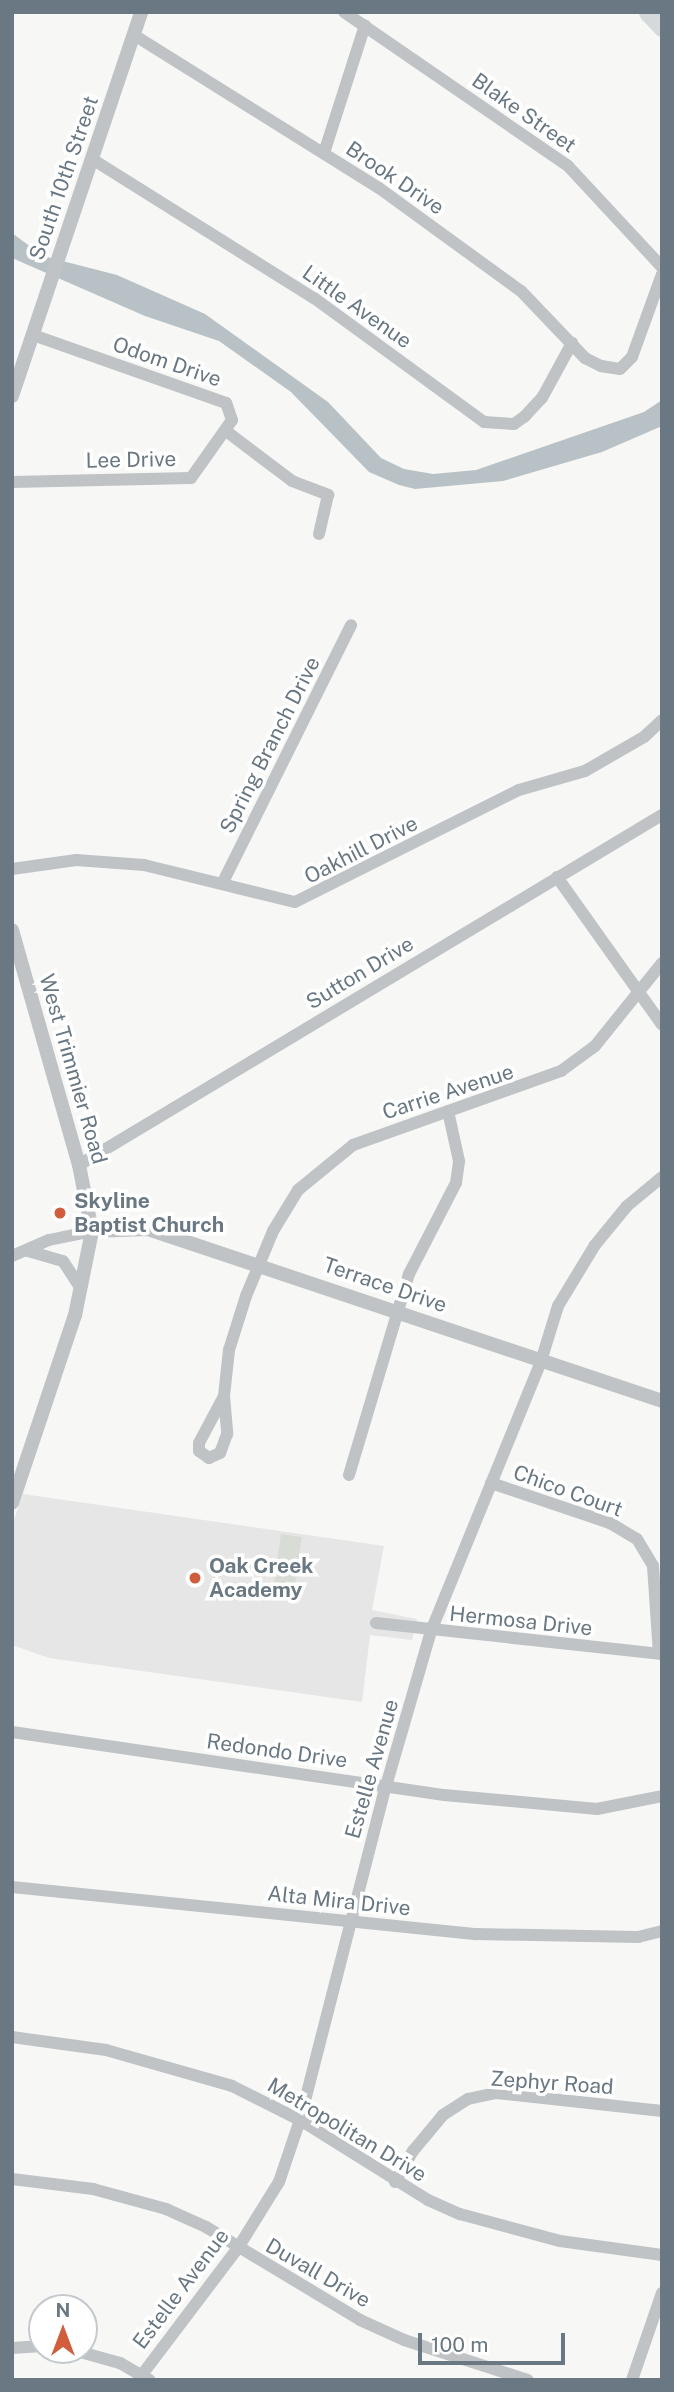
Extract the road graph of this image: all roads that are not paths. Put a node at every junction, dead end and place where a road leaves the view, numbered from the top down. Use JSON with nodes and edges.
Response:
{"nodes":[{"id":1,"x":141,"y":12,"type":"edge"},
{"id":2,"x":344,"y":12,"type":"edge"},
{"id":3,"x":648,"y":12,"type":"edge"},
{"id":4,"x":365,"y":25,"type":"junction"},
{"id":5,"x":662,"y":27,"type":"edge"},
{"id":6,"x":134,"y":35,"type":"junction"},
{"id":7,"x":324,"y":153,"type":"junction"},
{"id":8,"x":92,"y":159,"type":"junction"},
{"id":9,"x":662,"y":267,"type":"edge"},
{"id":10,"x":662,"y":274,"type":"edge"},
{"id":11,"x":33,"y":335,"type":"junction"},
{"id":12,"x":572,"y":343,"type":"junction"},
{"id":13,"x":12,"y":396,"type":"edge"},
{"id":14,"x":226,"y":431,"type":"junction"},
{"id":15,"x":12,"y":482,"type":"edge"},
{"id":16,"x":319,"y":534,"type":"dead end"},
{"id":17,"x":351,"y":625,"type":"dead end"},
{"id":18,"x":662,"y":720,"type":"edge"},
{"id":19,"x":662,"y":815,"type":"edge"},
{"id":20,"x":12,"y":869,"type":"edge"},
{"id":21,"x":557,"y":877,"type":"junction"},
{"id":22,"x":223,"y":882,"type":"junction"},
{"id":23,"x":12,"y":930,"type":"edge"},
{"id":24,"x":662,"y":963,"type":"edge"},
{"id":25,"x":638,"y":992,"type":"junction"},
{"id":26,"x":662,"y":1026,"type":"edge"},
{"id":27,"x":448,"y":1111,"type":"junction"},
{"id":28,"x":79,"y":1165,"type":"junction"},
{"id":29,"x":662,"y":1177,"type":"edge"},
{"id":30,"x":92,"y":1231,"type":"junction"},
{"id":31,"x":28,"y":1251,"type":"junction"},
{"id":32,"x":12,"y":1256,"type":"edge"},
{"id":33,"x":258,"y":1265,"type":"junction"},
{"id":34,"x":82,"y":1289,"type":"junction"},
{"id":35,"x":397,"y":1311,"type":"junction"},
{"id":36,"x":541,"y":1361,"type":"junction"},
{"id":37,"x":224,"y":1396,"type":"dead end"},
{"id":38,"x":662,"y":1401,"type":"edge"},
{"id":39,"x":349,"y":1475,"type":"dead end"},
{"id":40,"x":491,"y":1483,"type":"junction"},
{"id":41,"x":12,"y":1503,"type":"edge"},
{"id":42,"x":376,"y":1623,"type":"dead end"},
{"id":43,"x":431,"y":1631,"type":"junction"},
{"id":44,"x":660,"y":1654,"type":"edge"},
{"id":45,"x":12,"y":1732,"type":"edge"},
{"id":46,"x":386,"y":1786,"type":"junction"},
{"id":47,"x":662,"y":1797,"type":"edge"},
{"id":48,"x":12,"y":1887,"type":"edge"},
{"id":49,"x":350,"y":1922,"type":"junction"},
{"id":50,"x":662,"y":1931,"type":"edge"},
{"id":51,"x":12,"y":2037,"type":"edge"},
{"id":52,"x":662,"y":2111,"type":"edge"},
{"id":53,"x":300,"y":2120,"type":"junction"},
{"id":54,"x":12,"y":2179,"type":"edge"},
{"id":55,"x":396,"y":2182,"type":"junction"},
{"id":56,"x":238,"y":2248,"type":"junction"},
{"id":57,"x":662,"y":2255,"type":"edge"},
{"id":58,"x":662,"y":2293,"type":"edge"},
{"id":59,"x":98,"y":2356,"type":"edge"},
{"id":60,"x":143,"y":2378,"type":"edge"},
{"id":61,"x":528,"y":2380,"type":"edge"},
{"id":62,"x":632,"y":2380,"type":"edge"}],
"edges":[{"from":1,"to":6,"type":"street","name":"South 10th Street"},
{"from":2,"to":4,"type":"street","name":"Blake Street"},
{"from":3,"to":5,"type":"main road"},
{"from":4,"to":7,"type":"street"},
{"from":4,"to":9,"type":"street","name":"Blake Street"},
{"from":6,"to":7,"type":"street","name":"Brook Drive"},
{"from":6,"to":8,"type":"street","name":"South 10th Street"},
{"from":7,"to":12,"type":"street","name":"Brook Drive"},
{"from":8,"to":11,"type":"street","name":"South 10th Street"},
{"from":8,"to":12,"type":"street","name":"Little Avenue"},
{"from":10,"to":12,"type":"street","name":"Brook Drive"},
{"from":11,"to":13,"type":"street","name":"South 10th Street"},
{"from":11,"to":14,"type":"street","name":"Odom Drive"},
{"from":14,"to":15,"type":"street","name":"Lee Drive"},
{"from":14,"to":16,"type":"street"},
{"from":17,"to":22,"type":"street","name":"Spring Branch Drive"},
{"from":18,"to":22,"type":"street","name":"Oakhill Drive"},
{"from":19,"to":21,"type":"street","name":"Sutton Drive"},
{"from":20,"to":22,"type":"street","name":"Oakhill Drive"},
{"from":21,"to":25,"type":"street"},
{"from":21,"to":28,"type":"street","name":"Sutton Drive"},
{"from":23,"to":28,"type":"street","name":"West Trimmier Road"},
{"from":24,"to":25,"type":"street","name":"Carrie Avenue"},
{"from":25,"to":26,"type":"street"},
{"from":25,"to":27,"type":"street","name":"Carrie Avenue"},
{"from":27,"to":33,"type":"street","name":"Carrie Avenue"},
{"from":27,"to":35,"type":"street"},
{"from":28,"to":30,"type":"street","name":"West Trimmier Road"},
{"from":29,"to":36,"type":"street","name":"Estelle Avenue"},
{"from":30,"to":31,"type":"street"},
{"from":30,"to":33,"type":"street","name":"Terrace Drive"},
{"from":30,"to":34,"type":"street","name":"West Trimmier Road"},
{"from":31,"to":32,"type":"street"},
{"from":31,"to":34,"type":"street"},
{"from":33,"to":35,"type":"street","name":"Terrace Drive"},
{"from":33,"to":37,"type":"street","name":"Carrie Avenue"},
{"from":34,"to":41,"type":"street","name":"West Trimmier Road"},
{"from":35,"to":36,"type":"street","name":"Terrace Drive"},
{"from":35,"to":39,"type":"street"},
{"from":36,"to":38,"type":"street","name":"Terrace Drive"},
{"from":36,"to":40,"type":"street","name":"Estelle Avenue"},
{"from":40,"to":43,"type":"street","name":"Estelle Avenue"},
{"from":40,"to":44,"type":"street","name":"Chico Court"},
{"from":42,"to":43,"type":"street","name":"Hermosa Drive"},
{"from":43,"to":44,"type":"street","name":"Hermosa Drive"},
{"from":43,"to":46,"type":"street","name":"Estelle Avenue"},
{"from":45,"to":46,"type":"street","name":"Redondo Drive"},
{"from":46,"to":47,"type":"street","name":"Redondo Drive"},
{"from":46,"to":49,"type":"street","name":"Estelle Avenue"},
{"from":48,"to":49,"type":"street","name":"Alta Mira Drive"},
{"from":49,"to":50,"type":"street","name":"Alta Mira Drive"},
{"from":49,"to":53,"type":"street","name":"Estelle Avenue"},
{"from":51,"to":53,"type":"street","name":"Metropolitan Drive"},
{"from":52,"to":55,"type":"street","name":"Zephyr Road"},
{"from":53,"to":55,"type":"street","name":"Metropolitan Drive"},
{"from":53,"to":56,"type":"street","name":"Estelle Avenue"},
{"from":54,"to":56,"type":"street","name":"Duvall Drive"},
{"from":55,"to":57,"type":"street","name":"Metropolitan Drive"},
{"from":56,"to":60,"type":"street","name":"Estelle Avenue"},
{"from":56,"to":61,"type":"street","name":"Duvall Drive"},
{"from":58,"to":62,"type":"street"},
{"from":59,"to":60,"type":"street"}]}
